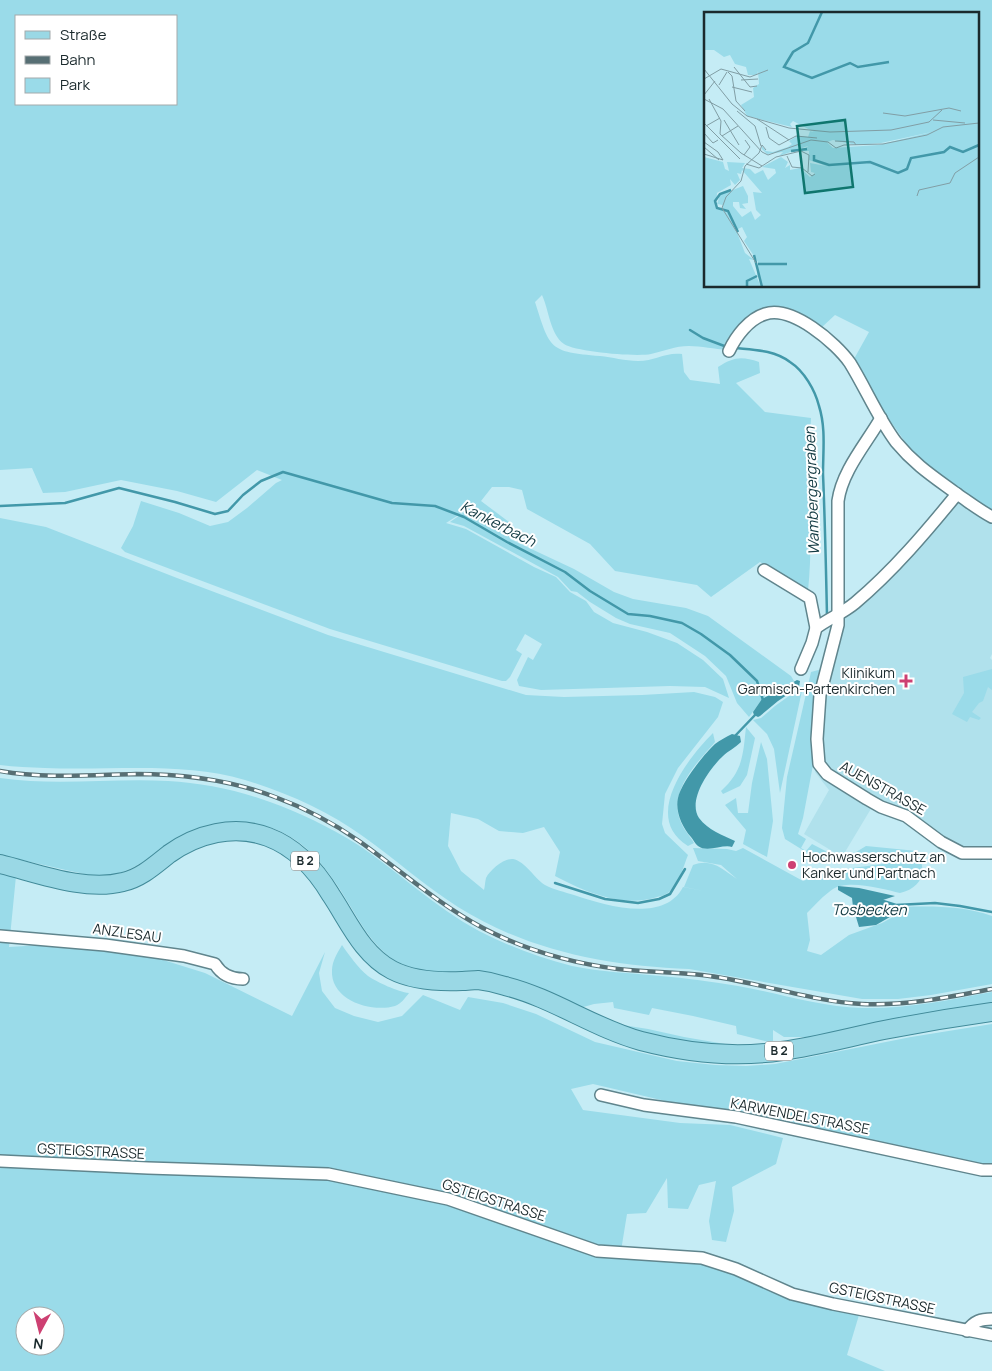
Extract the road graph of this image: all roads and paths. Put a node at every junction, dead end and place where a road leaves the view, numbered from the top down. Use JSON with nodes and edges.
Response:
{"nodes":[{"id":1,"x":730,"y":348,"type":"dead end"},
{"id":2,"x":881,"y":418,"type":"junction"},
{"id":3,"x":957,"y":494,"type":"junction"},
{"id":4,"x":992,"y":517,"type":"edge"},
{"id":5,"x":764,"y":570,"type":"dead end"},
{"id":6,"x":836,"y":616,"type":"junction"},
{"id":7,"x":818,"y":626,"type":"junction"},
{"id":8,"x":801,"y":669,"type":"dead end"},
{"id":9,"x":992,"y":853,"type":"edge"},
{"id":10,"x":0,"y":864,"type":"edge"},
{"id":11,"x":0,"y":936,"type":"edge"},
{"id":12,"x":243,"y":979,"type":"dead end"},
{"id":13,"x":992,"y":1012,"type":"edge"},
{"id":14,"x":601,"y":1095,"type":"dead end"},
{"id":15,"x":0,"y":1161,"type":"edge"},
{"id":16,"x":992,"y":1170,"type":"edge"},
{"id":17,"x":992,"y":1320,"type":"edge"},
{"id":18,"x":967,"y":1331,"type":"junction"},
{"id":19,"x":992,"y":1335,"type":"edge"}],
"edges":[{"from":1,"to":2,"type":"street"},
{"from":2,"to":3,"type":"street"},
{"from":2,"to":6,"type":"street"},
{"from":3,"to":4,"type":"street"},
{"from":3,"to":6,"type":"street"},
{"from":5,"to":7,"type":"street"},
{"from":6,"to":7,"type":"street"},
{"from":6,"to":9,"type":"street","name":"AUENSTRASSE"},
{"from":7,"to":8,"type":"street"},
{"from":10,"to":13,"type":"main road","number":"B 2"},
{"from":11,"to":12,"type":"street","name":"ANZLESAU"},
{"from":14,"to":16,"type":"street","name":"KARWENDELSTRASSE"},
{"from":15,"to":18,"type":"street","name":"GSTEIGSTRASSE"},
{"from":17,"to":18,"type":"street"},
{"from":18,"to":19,"type":"street","name":"GSTEIGSTRASSE"}]}
